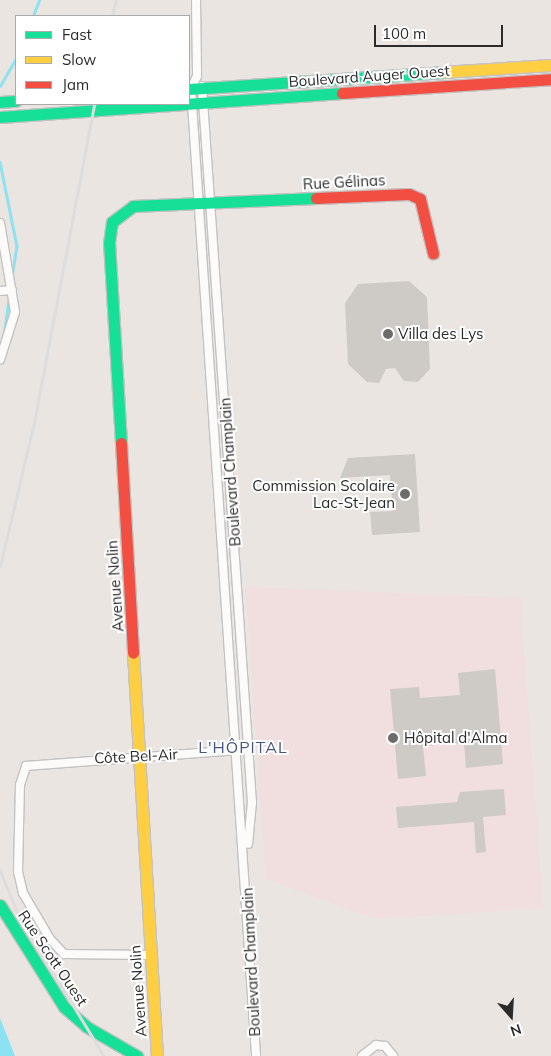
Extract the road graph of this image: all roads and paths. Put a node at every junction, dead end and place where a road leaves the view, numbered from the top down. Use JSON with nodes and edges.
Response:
{"nodes":[{"id":1,"x":196,"y":0,"type":"edge"},
{"id":2,"x":551,"y":65,"type":"edge"},
{"id":3,"x":475,"y":70,"type":"junction"},
{"id":4,"x":409,"y":74,"type":"junction"},
{"id":5,"x":197,"y":76,"type":"junction"},
{"id":6,"x":339,"y":79,"type":"junction"},
{"id":7,"x":551,"y":79,"type":"edge"},
{"id":8,"x":477,"y":83,"type":"junction"},
{"id":9,"x":409,"y":88,"type":"junction"},
{"id":10,"x":190,"y":89,"type":"edge"},
{"id":11,"x":204,"y":89,"type":"junction"},
{"id":12,"x":341,"y":93,"type":"junction"},
{"id":13,"x":15,"y":100,"type":"edge"},
{"id":14,"x":0,"y":102,"type":"edge"},
{"id":15,"x":205,"y":102,"type":"junction"},
{"id":16,"x":192,"y":104,"type":"junction"},
{"id":17,"x":177,"y":105,"type":"edge"},
{"id":18,"x":0,"y":117,"type":"edge"},
{"id":19,"x":213,"y":205,"type":"junction"},
{"id":20,"x":199,"y":206,"type":"junction"},
{"id":21,"x":0,"y":223,"type":"edge"},
{"id":22,"x":433,"y":253,"type":"dead end"},
{"id":23,"x":12,"y":290,"type":"junction"},
{"id":24,"x":0,"y":291,"type":"edge"},
{"id":25,"x":0,"y":360,"type":"edge"},
{"id":26,"x":238,"y":750,"type":"junction"},
{"id":27,"x":248,"y":750,"type":"junction"},
{"id":28,"x":140,"y":755,"type":"junction"},
{"id":29,"x":246,"y":869,"type":"junction"},
{"id":30,"x":0,"y":905,"type":"edge"},
{"id":31,"x":150,"y":955,"type":"junction"},
{"id":32,"x":137,"y":1056,"type":"edge"},
{"id":33,"x":157,"y":1056,"type":"edge"},
{"id":34,"x":256,"y":1056,"type":"edge"},
{"id":35,"x":362,"y":1056,"type":"edge"},
{"id":36,"x":394,"y":1056,"type":"edge"}],
"edges":[{"from":1,"to":5,"type":"street","name":"Boulevard Champlain"},
{"from":2,"to":3,"type":"street","name":"Boulevard Auger Ouest"},
{"from":3,"to":4,"type":"street","name":"Boulevard Auger Ouest"},
{"from":3,"to":8,"type":"street"},
{"from":4,"to":6,"type":"street","name":"Boulevard Auger Ouest"},
{"from":4,"to":9,"type":"street"},
{"from":5,"to":10,"type":"street","name":"Boulevard Champlain"},
{"from":5,"to":11,"type":"street","name":"Boulevard Champlain"},
{"from":6,"to":11,"type":"street","name":"Boulevard Auger Ouest"},
{"from":6,"to":12,"type":"street"},
{"from":7,"to":8,"type":"street","name":"Boulevard Auger Ouest"},
{"from":8,"to":9,"type":"street","name":"Boulevard Auger Ouest"},
{"from":9,"to":12,"type":"street","name":"Boulevard Auger Ouest"},
{"from":10,"to":11,"type":"street","name":"Boulevard Auger Ouest"},
{"from":10,"to":16,"type":"street","name":"Boulevard Champlain"},
{"from":11,"to":15,"type":"street","name":"Boulevard Champlain"},
{"from":12,"to":15,"type":"street","name":"Boulevard Auger Ouest"},
{"from":13,"to":14,"type":"street"},
{"from":15,"to":16,"type":"street","name":"Boulevard Auger Ouest"},
{"from":15,"to":19,"type":"street","name":"Boulevard Champlain"},
{"from":16,"to":20,"type":"street","name":"Boulevard Champlain"},
{"from":17,"to":18,"type":"street","name":"Boulevard Auger Ouest"},
{"from":19,"to":20,"type":"street","name":"Avenue Nolin"},
{"from":19,"to":22,"type":"street","name":"Rue Gélinas"},
{"from":19,"to":27,"type":"street","name":"Boulevard Champlain"},
{"from":20,"to":26,"type":"street","name":"Boulevard Champlain"},
{"from":20,"to":28,"type":"street","name":"Avenue Nolin"},
{"from":21,"to":23,"type":"street"},
{"from":23,"to":24,"type":"street"},
{"from":23,"to":25,"type":"street"},
{"from":26,"to":27,"type":"street","name":"Côte Bel-Air"},
{"from":26,"to":28,"type":"street","name":"Côte Bel-Air"},
{"from":26,"to":29,"type":"street","name":"Boulevard Champlain"},
{"from":27,"to":29,"type":"street","name":"Boulevard Champlain"},
{"from":28,"to":31,"type":"street","name":"Avenue Nolin"},
{"from":28,"to":31,"type":"street","name":"Côte Bel-Air"},
{"from":29,"to":34,"type":"street","name":"Boulevard Champlain"},
{"from":30,"to":32,"type":"street","name":"Rue Scott Ouest"},
{"from":31,"to":33,"type":"street","name":"Avenue Nolin"},
{"from":35,"to":36,"type":"street"}]}
